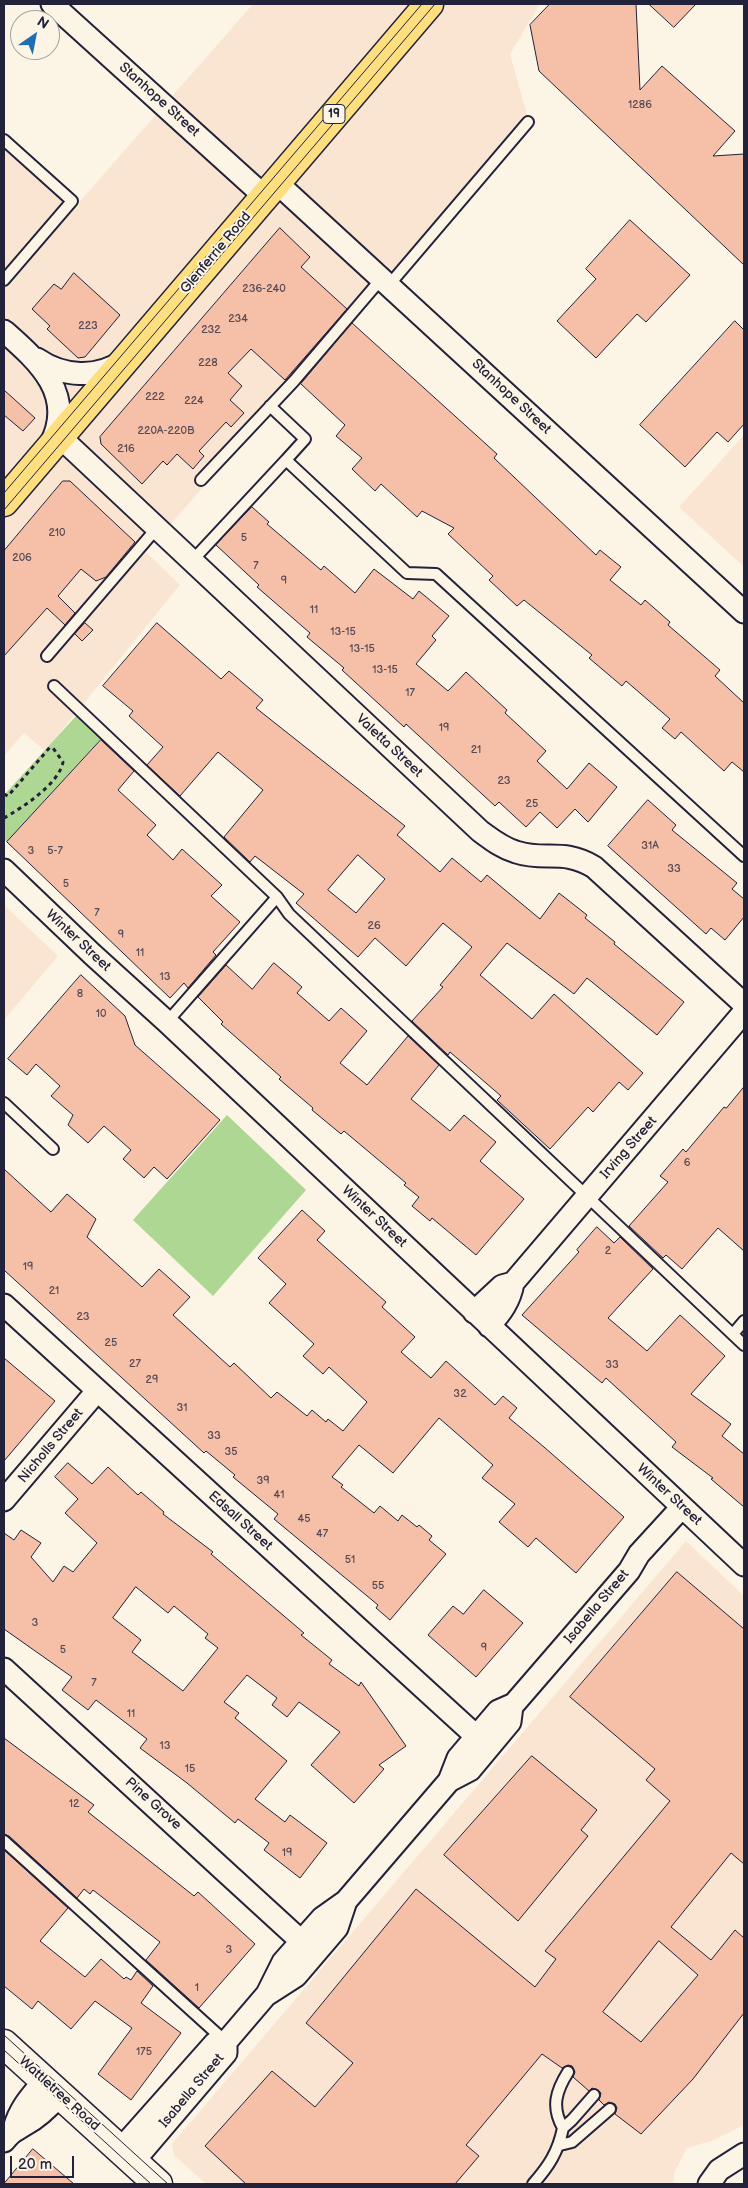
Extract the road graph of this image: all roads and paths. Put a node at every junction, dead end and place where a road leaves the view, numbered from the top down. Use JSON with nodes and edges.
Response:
{"nodes":[{"id":1,"x":52,"y":4,"type":"edge"},
{"id":2,"x":428,"y":4,"type":"edge"},
{"id":3,"x":528,"y":122,"type":"dead end"},
{"id":4,"x":4,"y":140,"type":"edge"},
{"id":5,"x":270,"y":189,"type":"junction"},
{"id":6,"x":4,"y":280,"type":"edge"},
{"id":7,"x":385,"y":282,"type":"junction"},
{"id":8,"x":4,"y":331,"type":"edge"},
{"id":9,"x":29,"y":353,"type":"junction"},
{"id":10,"x":126,"y":359,"type":"junction"},
{"id":11,"x":270,"y":406,"type":"junction"},
{"id":12,"x":52,"y":445,"type":"junction"},
{"id":13,"x":286,"y":460,"type":"junction"},
{"id":14,"x":201,"y":480,"type":"dead end"},
{"id":15,"x":4,"y":502,"type":"edge"},
{"id":16,"x":156,"y":529,"type":"junction"},
{"id":17,"x":191,"y":562,"type":"junction"},
{"id":18,"x":744,"y":612,"type":"edge"},
{"id":19,"x":48,"y":656,"type":"dead end"},
{"id":20,"x":54,"y":686,"type":"dead end"},
{"id":21,"x":4,"y":794,"type":"edge"},
{"id":22,"x":4,"y":818,"type":"edge"},
{"id":23,"x":744,"y":856,"type":"edge"},
{"id":24,"x":4,"y":870,"type":"edge"},
{"id":25,"x":277,"y":897,"type":"junction"},
{"id":26,"x":744,"y":1004,"type":"edge"},
{"id":27,"x":744,"y":1012,"type":"edge"},
{"id":28,"x":167,"y":1022,"type":"junction"},
{"id":29,"x":4,"y":1103,"type":"edge"},
{"id":30,"x":53,"y":1148,"type":"dead end"},
{"id":31,"x":587,"y":1197,"type":"junction"},
{"id":32,"x":4,"y":1305,"type":"edge"},
{"id":33,"x":482,"y":1319,"type":"junction"},
{"id":34,"x":744,"y":1321,"type":"edge"},
{"id":35,"x":732,"y":1334,"type":"junction"},
{"id":36,"x":744,"y":1345,"type":"edge"},
{"id":37,"x":97,"y":1391,"type":"junction"},
{"id":38,"x":4,"y":1500,"type":"edge"},
{"id":39,"x":682,"y":1507,"type":"junction"},
{"id":40,"x":744,"y":1565,"type":"edge"},
{"id":41,"x":4,"y":1669,"type":"edge"},
{"id":42,"x":512,"y":1706,"type":"junction"},
{"id":43,"x":476,"y":1736,"type":"junction"},
{"id":44,"x":480,"y":1758,"type":"junction"},
{"id":45,"x":449,"y":1781,"type":"junction"},
{"id":46,"x":4,"y":1841,"type":"edge"},
{"id":47,"x":346,"y":1901,"type":"junction"},
{"id":48,"x":301,"y":1941,"type":"junction"},
{"id":49,"x":267,"y":1994,"type":"junction"},
{"id":50,"x":226,"y":2042,"type":"junction"},
{"id":51,"x":4,"y":2044,"type":"edge"},
{"id":52,"x":568,"y":2072,"type":"dead end"},
{"id":53,"x":52,"y":2088,"type":"junction"},
{"id":54,"x":594,"y":2095,"type":"dead end"},
{"id":55,"x":610,"y":2109,"type":"dead end"},
{"id":56,"x":562,"y":2128,"type":"junction"},
{"id":57,"x":9,"y":2135,"type":"edge"},
{"id":58,"x":560,"y":2145,"type":"junction"},
{"id":59,"x":744,"y":2154,"type":"edge"},
{"id":60,"x":126,"y":2156,"type":"junction"},
{"id":61,"x":158,"y":2184,"type":"edge"},
{"id":62,"x":533,"y":2184,"type":"edge"},
{"id":63,"x":709,"y":2184,"type":"edge"}],
"edges":[{"from":1,"to":5,"type":"street","name":"Stanhope Street"},
{"from":2,"to":5,"type":"main road","name":"Glenferrie Road","number":"19"},
{"from":3,"to":7,"type":"lane"},
{"from":4,"to":6,"type":"lane"},
{"from":5,"to":7,"type":"street","name":"Stanhope Street"},
{"from":5,"to":10,"type":"main road","name":"Glenferrie Road","number":"19"},
{"from":7,"to":11,"type":"lane"},
{"from":7,"to":18,"type":"street","name":"Stanhope Street"},
{"from":8,"to":9,"type":"street"},
{"from":9,"to":10,"type":"street"},
{"from":9,"to":12,"type":"street"},
{"from":10,"to":12,"type":"main road","name":"Glenferrie Road","number":"19"},
{"from":11,"to":13,"type":"lane"},
{"from":11,"to":14,"type":"lane"},
{"from":12,"to":15,"type":"main road","name":"Glenferrie Road","number":"19"},
{"from":12,"to":16,"type":"street","name":"Valetta Street"},
{"from":13,"to":17,"type":"lane"},
{"from":13,"to":23,"type":"lane"},
{"from":16,"to":17,"type":"street","name":"Valetta Street"},
{"from":16,"to":19,"type":"lane"},
{"from":17,"to":26,"type":"street","name":"Valetta Street"},
{"from":20,"to":25,"type":"lane"},
{"from":21,"to":22,"type":"path"},
{"from":24,"to":28,"type":"street","name":"Winter Street"},
{"from":25,"to":28,"type":"lane"},
{"from":25,"to":31,"type":"lane"},
{"from":27,"to":31,"type":"street","name":"Irving Street"},
{"from":28,"to":33,"type":"street","name":"Winter Street"},
{"from":29,"to":30,"type":"lane"},
{"from":31,"to":33,"type":"street","name":"Irving Street"},
{"from":31,"to":35,"type":"lane"},
{"from":32,"to":37,"type":"street","name":"Edsall Street"},
{"from":33,"to":39,"type":"street","name":"Winter Street"},
{"from":34,"to":35,"type":"lane"},
{"from":35,"to":36,"type":"lane"},
{"from":37,"to":38,"type":"street","name":"Nicholls Street"},
{"from":37,"to":43,"type":"street","name":"Edsall Street"},
{"from":39,"to":40,"type":"street","name":"Winter Street"},
{"from":39,"to":42,"type":"street","name":"Isabella Street"},
{"from":41,"to":48,"type":"street","name":"Pine Grove"},
{"from":42,"to":43,"type":"street","name":"Isabella Street"},
{"from":42,"to":44,"type":"street","name":"Isabella Street"},
{"from":43,"to":44,"type":"street"},
{"from":43,"to":45,"type":"street","name":"Isabella Street"},
{"from":44,"to":45,"type":"street","name":"Isabella Street"},
{"from":45,"to":47,"type":"street","name":"Isabella Street"},
{"from":46,"to":50,"type":"lane"},
{"from":47,"to":48,"type":"street","name":"Isabella Street"},
{"from":47,"to":49,"type":"street","name":"Isabella Street"},
{"from":48,"to":49,"type":"street","name":"Isabella Street"},
{"from":49,"to":50,"type":"street","name":"Isabella Street"},
{"from":50,"to":60,"type":"street","name":"Isabella Street"},
{"from":51,"to":53,"type":"main road","name":"Wattletree Road"},
{"from":52,"to":56,"type":"lane"},
{"from":53,"to":57,"type":"street"},
{"from":53,"to":60,"type":"main road","name":"Wattletree Road"},
{"from":54,"to":56,"type":"lane"},
{"from":55,"to":58,"type":"lane"},
{"from":56,"to":58,"type":"lane"},
{"from":58,"to":62,"type":"lane"},
{"from":59,"to":63,"type":"street"},
{"from":60,"to":61,"type":"main road","name":"Wattletree Road"}]}
